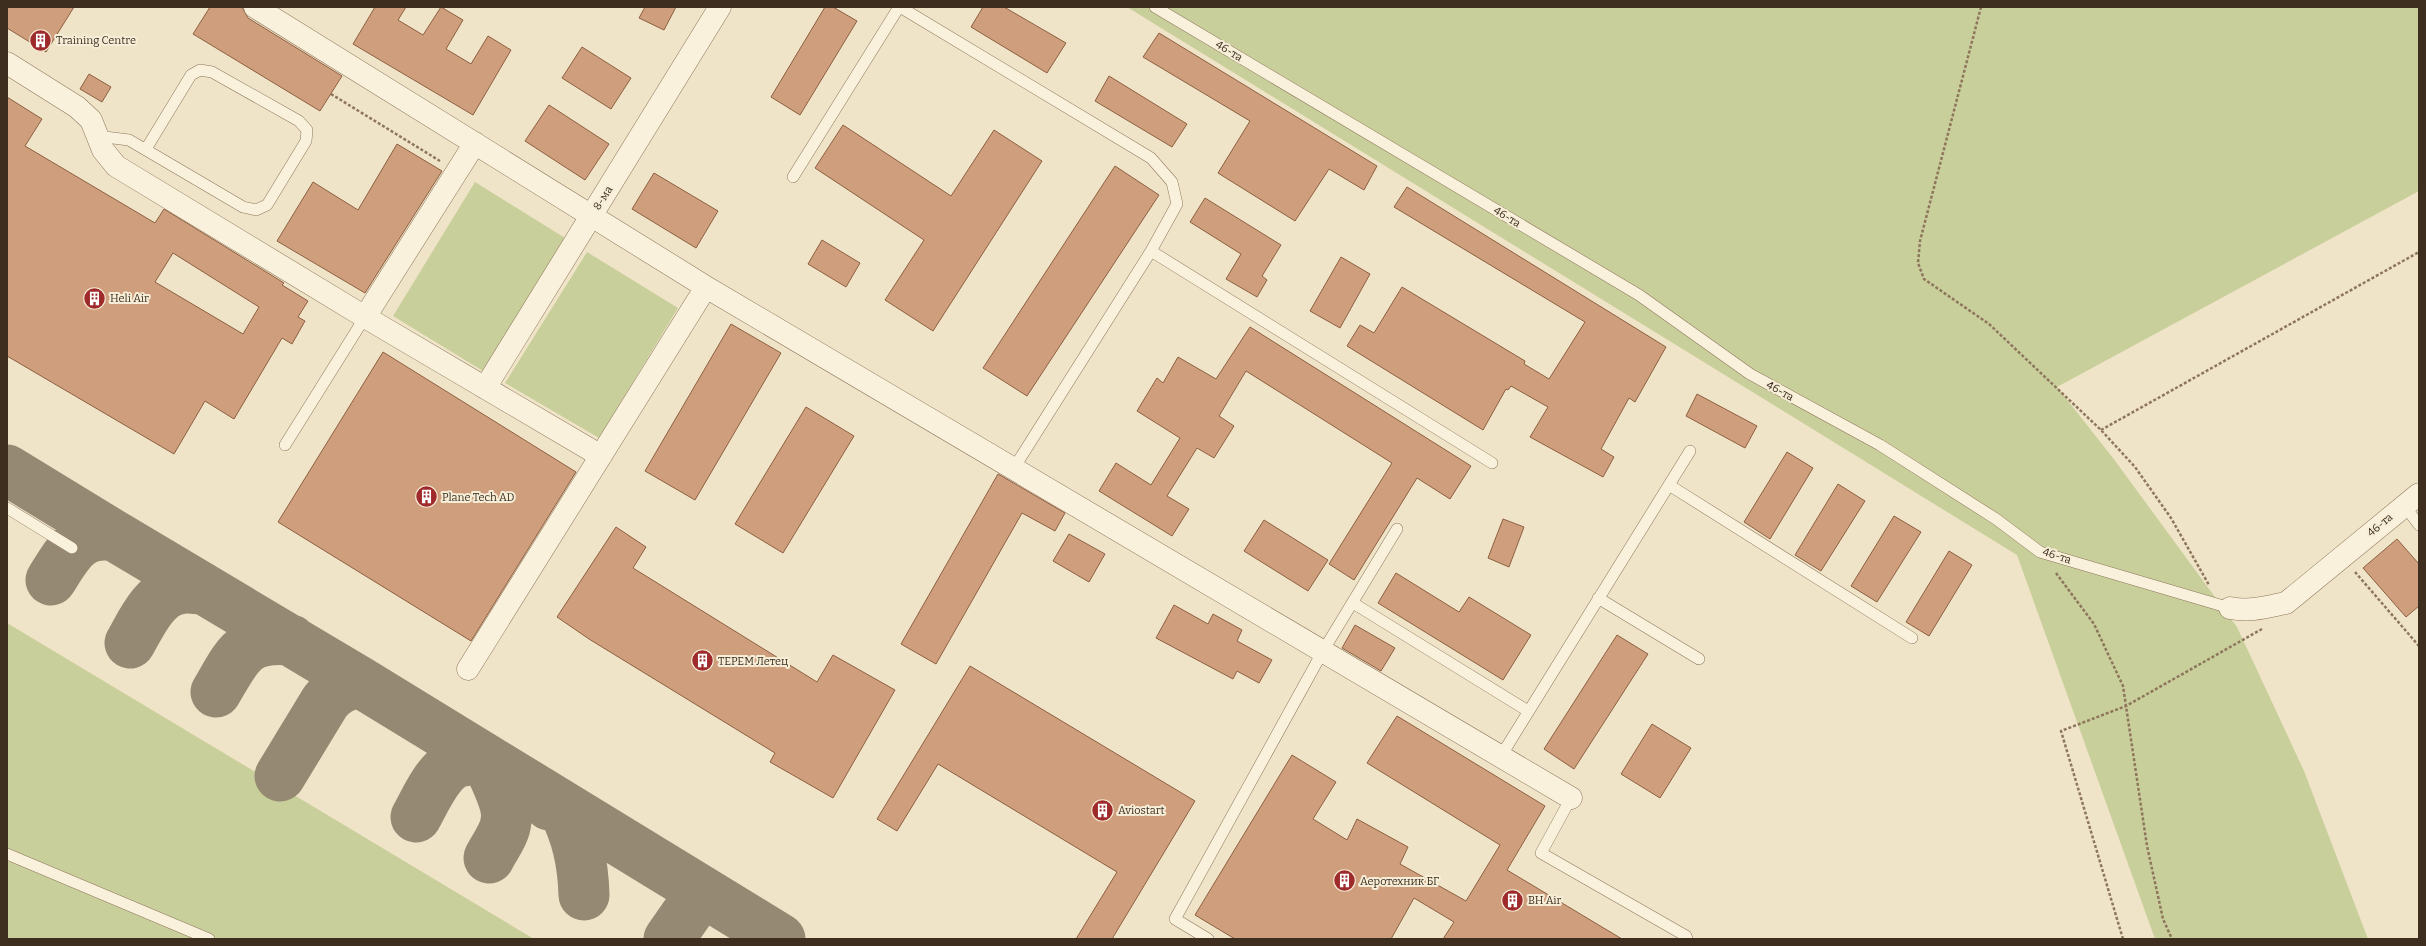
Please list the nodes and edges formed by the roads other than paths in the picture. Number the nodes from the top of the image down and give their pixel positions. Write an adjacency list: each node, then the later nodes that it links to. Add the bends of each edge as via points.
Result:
1 (255, 7): 7 (street)
2 (720, 7): 10 (street, 8-ма)
3 (900, 7): 9 (lane); 11 (lane, via 1152,158 1172,182 1177,204)
4 (1155, 7): 28 (lane, 46-та, via 1639,295 1750,374 1880,445 1996,519 2040,552)
5 (7, 63): 6 (street, via 77,106 91,120)
6 (97, 136): 8 (lane, via 130,140); 13 (street, via 103,150 116,166)
7 (475, 143): 10 (street); 13 (street)
8 (146, 149): 8 (lane, via 243,207 256,210 267,205 306,141 307,130 299,121 212,72 200,70 191,75)
9 (793, 177)
10 (591, 217): 12 (street); 14 (street, 8-ма)
11 (1151, 250): 18 (lane); 19 (lane)
12 (706, 287): 17 (street); 19 (street)
13 (365, 317): 14 (street); 15 (lane)
14 (485, 388): 17 (street)
15 (285, 445)
16 (1690, 452): 20 (lane)
17 (601, 456): 32 (street)
18 (1492, 463)
19 (1014, 468): 30 (street)
20 (1669, 485): 26 (lane); 29 (lane)
21 (2411, 500): 23 (lane); 28 (street, 46-та, via 2286,603 2261,610 2244,611)
22 (7, 508): 25 (lane)
23 (2419, 526)
24 (1397, 529): 27 (lane)
25 (72, 548)
26 (1598, 598): 31 (lane); 33 (lane)
27 (1353, 603): 30 (lane); 33 (lane)
28 (2230, 608)
29 (1912, 638)
30 (1323, 650): 34 (street); 38 (lane, via 1175,919)
31 (1699, 659)
32 (468, 669)
33 (1528, 711): 34 (lane)
34 (1501, 756): 35 (street)
35 (1571, 798): 39 (lane, via 1542,853 1686,936)
36 (7, 854): 37 (lane)
37 (210, 939)
38 (1208, 939)
39 (1686, 939)

